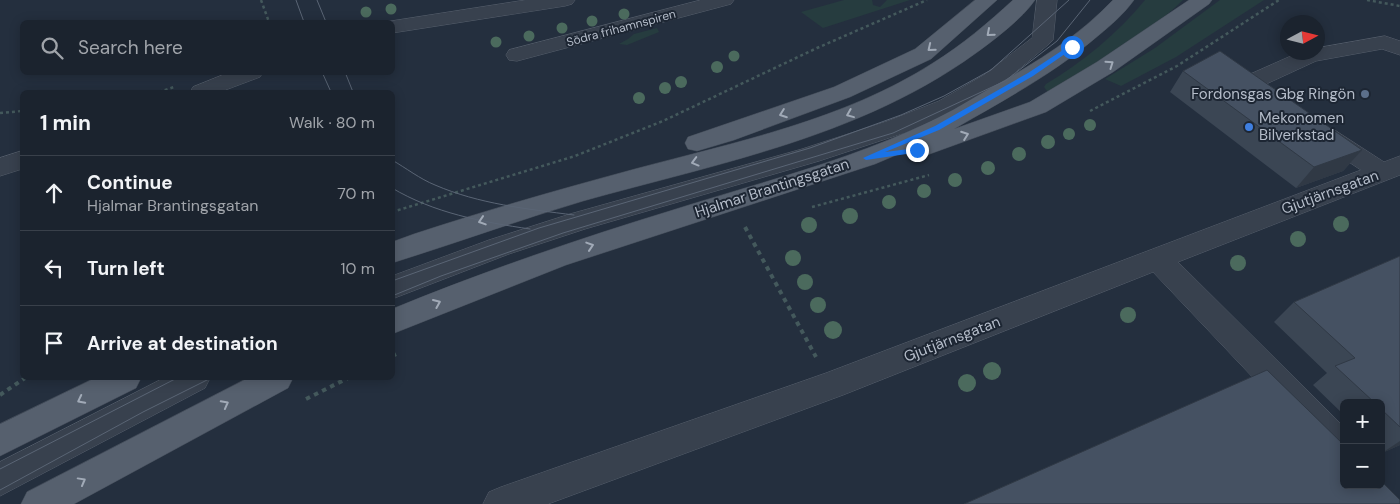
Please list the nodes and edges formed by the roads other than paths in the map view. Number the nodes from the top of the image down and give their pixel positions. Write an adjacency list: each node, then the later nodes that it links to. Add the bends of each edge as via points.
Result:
1 (566, 0): 8 (street)
2 (724, 0): 10 (street, Södra frihamnspiren)
3 (987, 0): 20 (main road, one-way to 20, via 923,54 842,92 726,134 602,170)
4 (1025, 0): 20 (main road, one-way to 20, via 987,36 941,69 871,106 816,128)
5 (1047, 0): 15 (street, via 1042,40 992,80 938,110)
6 (1124, 0): 16 (main road, Hjalmar Brantingsgatan, via 1072,47 1030,75 937,128)
7 (1202, 0): 16 (main road, one-way to 7, via 917,150 1038,107 1105,67)
8 (395, 26)
9 (1400, 49): 13 (street, via 1385,42 1310,56 1248,84)
10 (517, 55)
11 (244, 75): 12 (street)
12 (206, 90)
13 (1287, 110)
14 (1311, 126): 19 (street)
15 (810, 155): 16 (street); 23 (street, via 579,221)
16 (866, 158): 24 (main road, Hjalmar Brantingsgatan, one-way to 16, via 556,258)
17 (20, 161): 18 (street)
18 (0, 167)
19 (1391, 169): 22 (street, Gjutjärnsgatan)
20 (528, 207): 21 (main road, one-way to 21)
21 (395, 252)
22 (1158, 260): 29 (street); 32 (street, Gjutjärnsgatan, via 832,385)
23 (395, 287)
24 (395, 321)
25 (121, 380): 28 (main road, one-way to 28)
26 (190, 380): 30 (street)
27 (273, 380): 31 (main road, one-way to 27)
28 (0, 441)
29 (1340, 446)
30 (0, 480)
31 (39, 504)
32 (501, 504)

